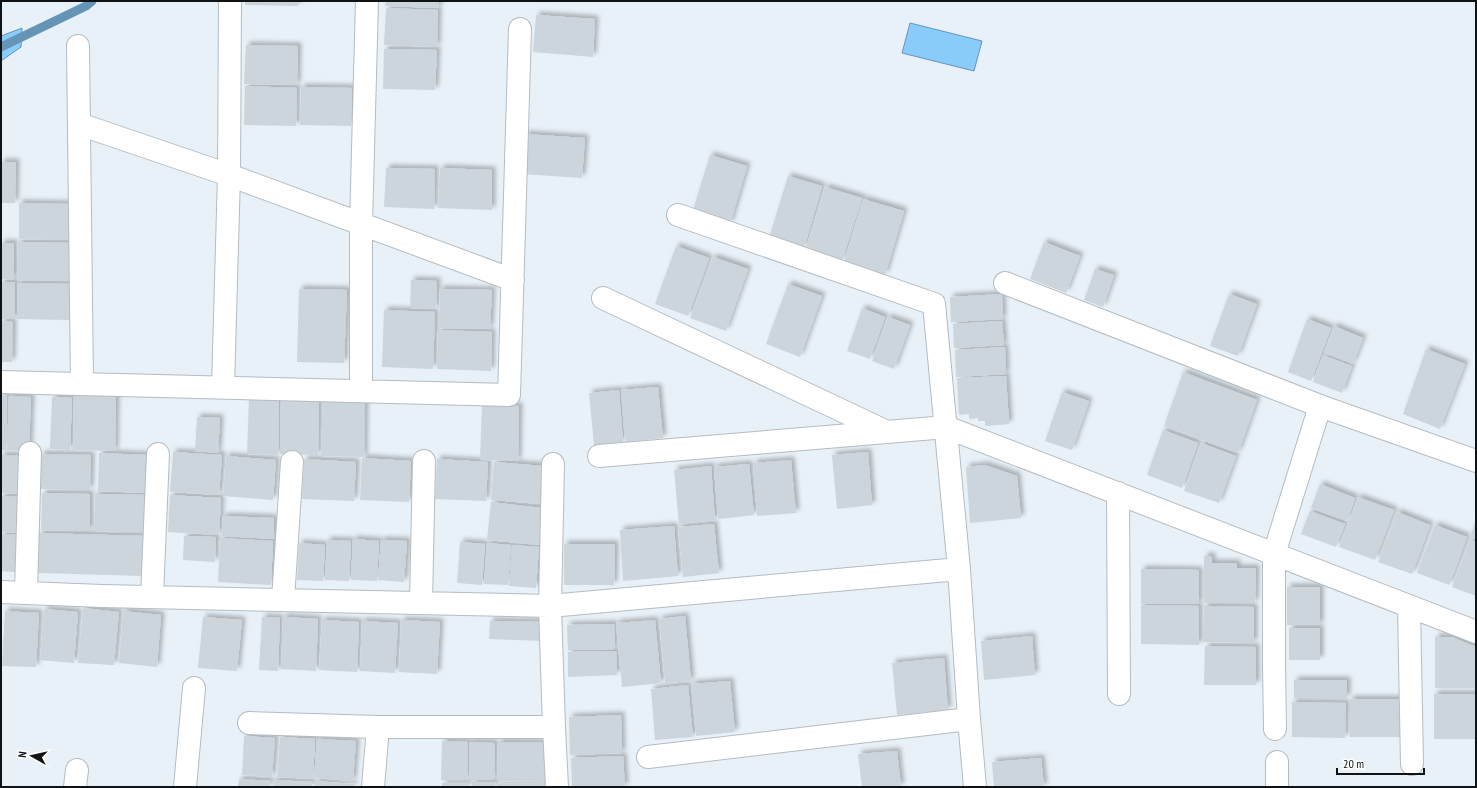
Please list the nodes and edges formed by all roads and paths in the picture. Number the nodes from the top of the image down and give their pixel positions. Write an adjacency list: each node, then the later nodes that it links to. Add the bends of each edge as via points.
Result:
1 (230, 1): 6 (street)
2 (367, 1): 8 (street)
3 (520, 29): 9 (street)
4 (78, 46): 5 (street)
5 (79, 124): 6 (street); 13 (street)
6 (229, 175): 8 (street); 14 (street)
7 (678, 216): 17 (street, via 934,304)
8 (361, 224): 9 (street); 15 (street)
9 (512, 280): 15 (street, via 509,395)
10 (1004, 283): 16 (street)
11 (603, 298): 18 (street)
12 (1, 382): 13 (street)
13 (82, 384): 14 (street)
14 (223, 387): 15 (street)
15 (361, 391)
16 (1320, 406): 23 (street); 27 (street)
17 (946, 427): 18 (street); 26 (street); 28 (street)
18 (886, 432): 21 (street)
19 (30, 454): 30 (street)
20 (158, 454): 31 (street)
21 (599, 456)
22 (424, 461): 33 (street)
23 (1476, 461)
24 (292, 462): 32 (street)
25 (553, 464): 34 (street)
26 (1118, 493): 27 (street); 38 (street)
27 (1274, 554): 35 (street); 43 (street)
28 (960, 569): 34 (street); 39 (street)
29 (1, 592): 30 (street)
30 (26, 592): 31 (street)
31 (152, 597): 32 (street)
32 (283, 600): 33 (street)
33 (421, 603): 34 (street)
34 (550, 606): 42 (street)
35 (1409, 606): 36 (street); 46 (street)
36 (1476, 632)
37 (194, 688): 47 (street)
38 (1119, 694)
39 (969, 719): 44 (street); 50 (street)
40 (249, 724): 41 (street)
41 (378, 727): 42 (street); 48 (street)
42 (554, 727): 49 (street)
43 (1275, 729)
44 (648, 757)
45 (1277, 762): 51 (street)
46 (1412, 764)
47 (185, 787)
48 (373, 787)
49 (557, 787)
50 (975, 787)
51 (1277, 787)

